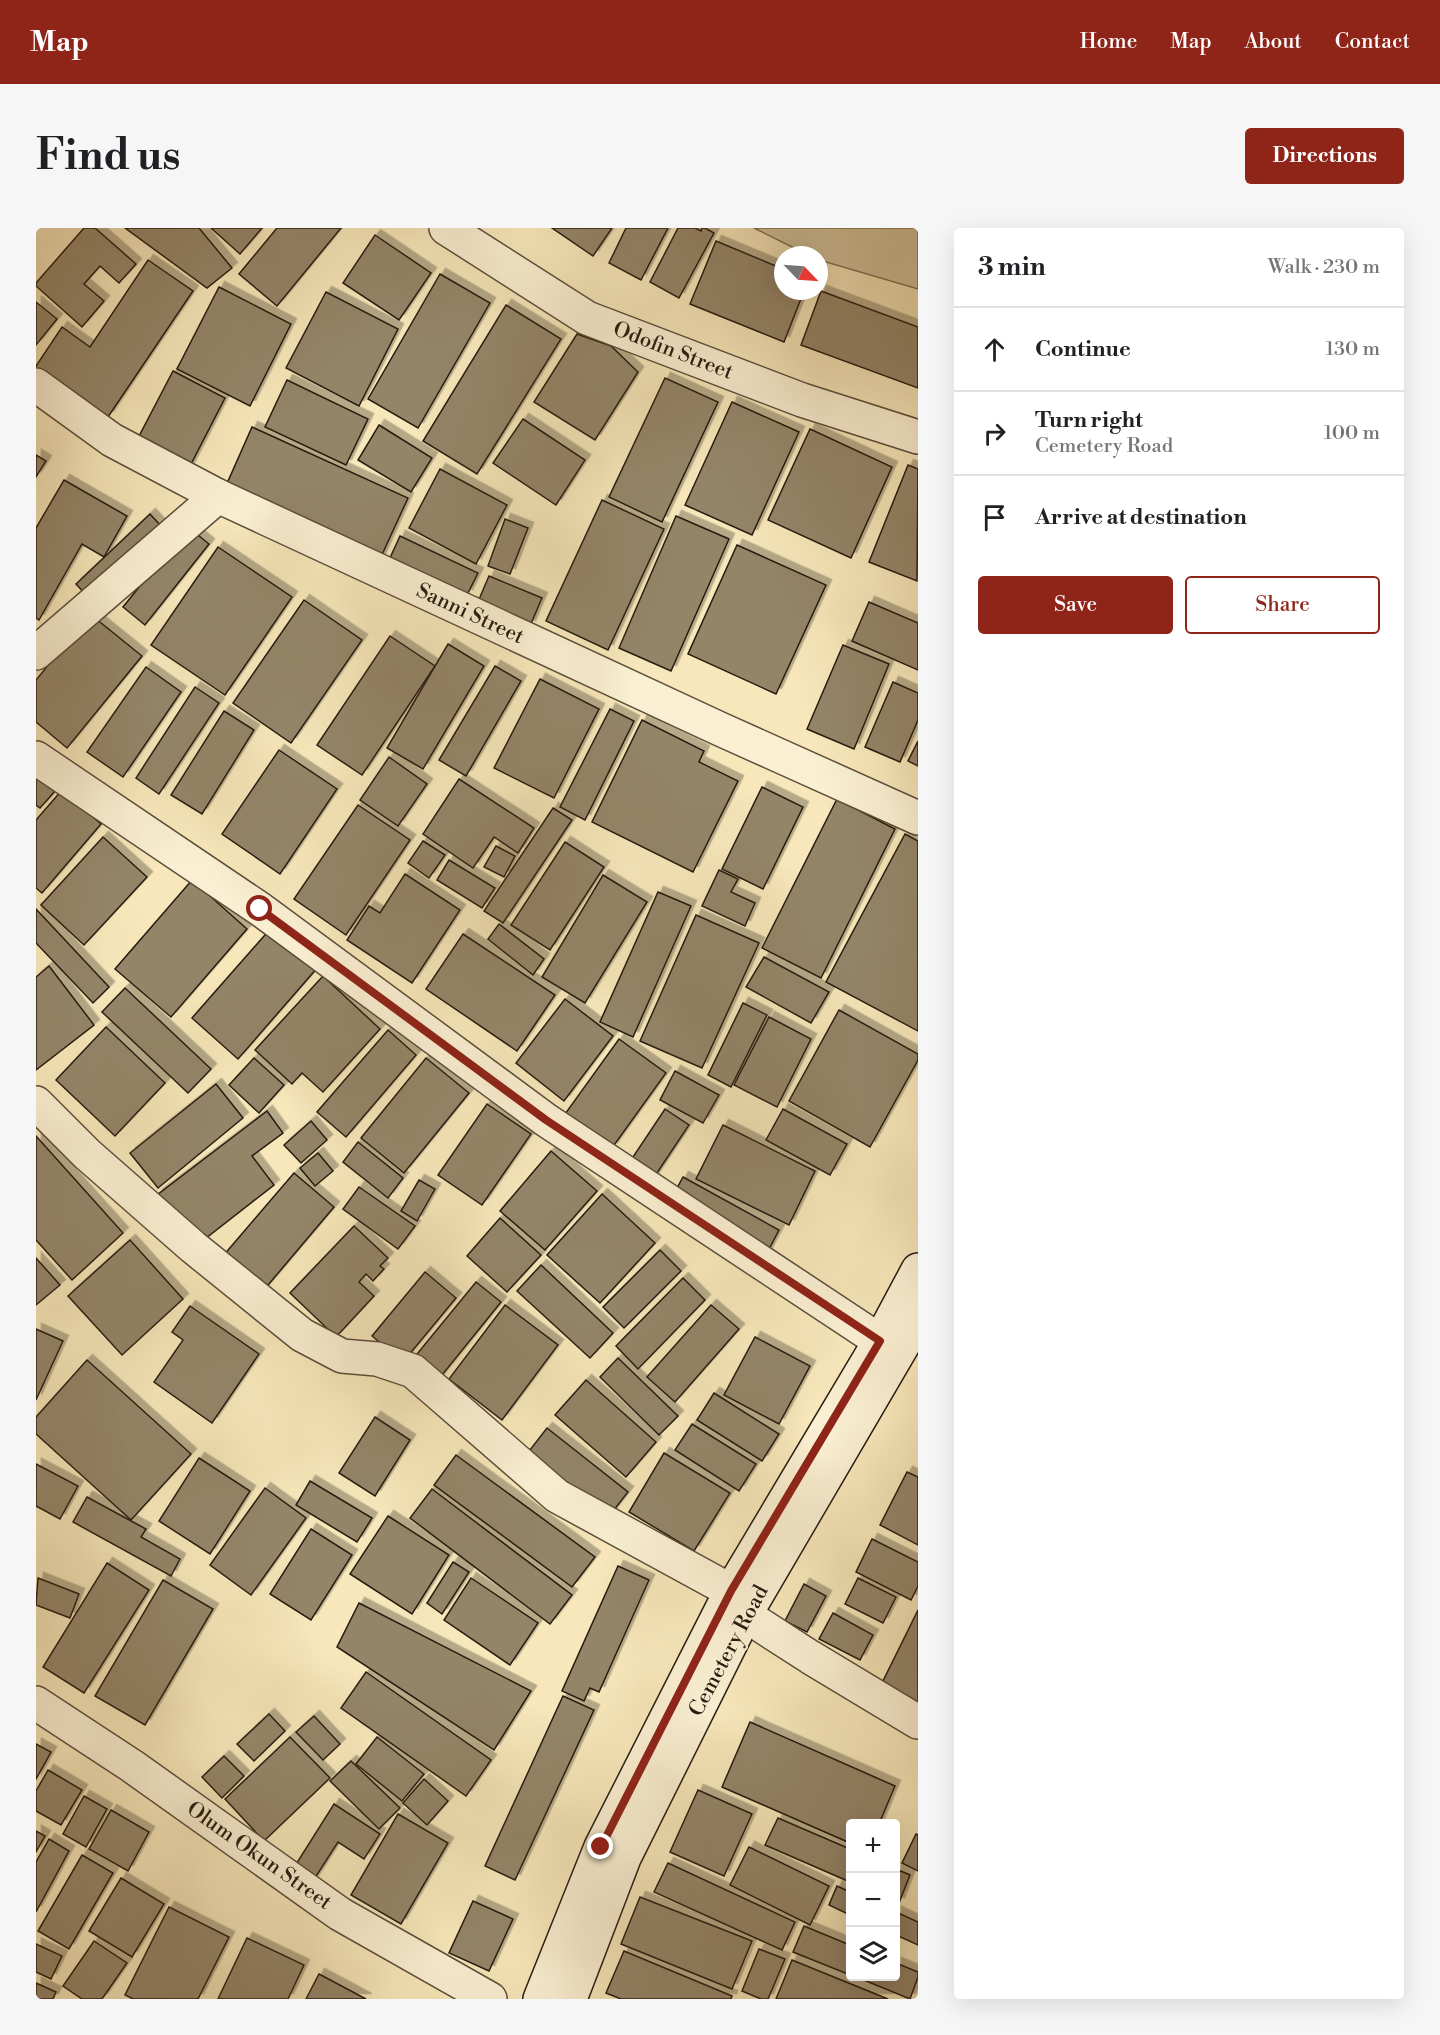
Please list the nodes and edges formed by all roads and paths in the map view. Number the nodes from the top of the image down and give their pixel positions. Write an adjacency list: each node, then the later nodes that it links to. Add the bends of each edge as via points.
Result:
1 (446, 228): 3 (street, Odofin Street, via 587,318 802,400)
2 (36, 385): 4 (street, Sanni Street, via 112,440)
3 (918, 437)
4 (218, 496): 5 (street); 7 (street, Sanni Street)
5 (36, 654)
6 (36, 758): 11 (street, via 260,909 546,1120)
7 (918, 818)
8 (36, 1103): 12 (street, via 87,1154 193,1247 302,1335 342,1356 377,1359 413,1371 557,1496)
9 (918, 1270): 11 (street, Cemetery Road)
10 (918, 1319): 12 (street, Cemetery Road)
11 (880, 1341): 12 (street, Cemetery Road)
12 (738, 1603): 14 (street, via 810,1657); 16 (street, Cemetery Road, via 601,1847); 17 (street, Cemetery Road, via 624,1858)
13 (36, 1703): 15 (street, Olum Okun Street, via 340,1914)
14 (918, 1722)
15 (490, 1999)
16 (540, 1999)
17 (570, 1999)

